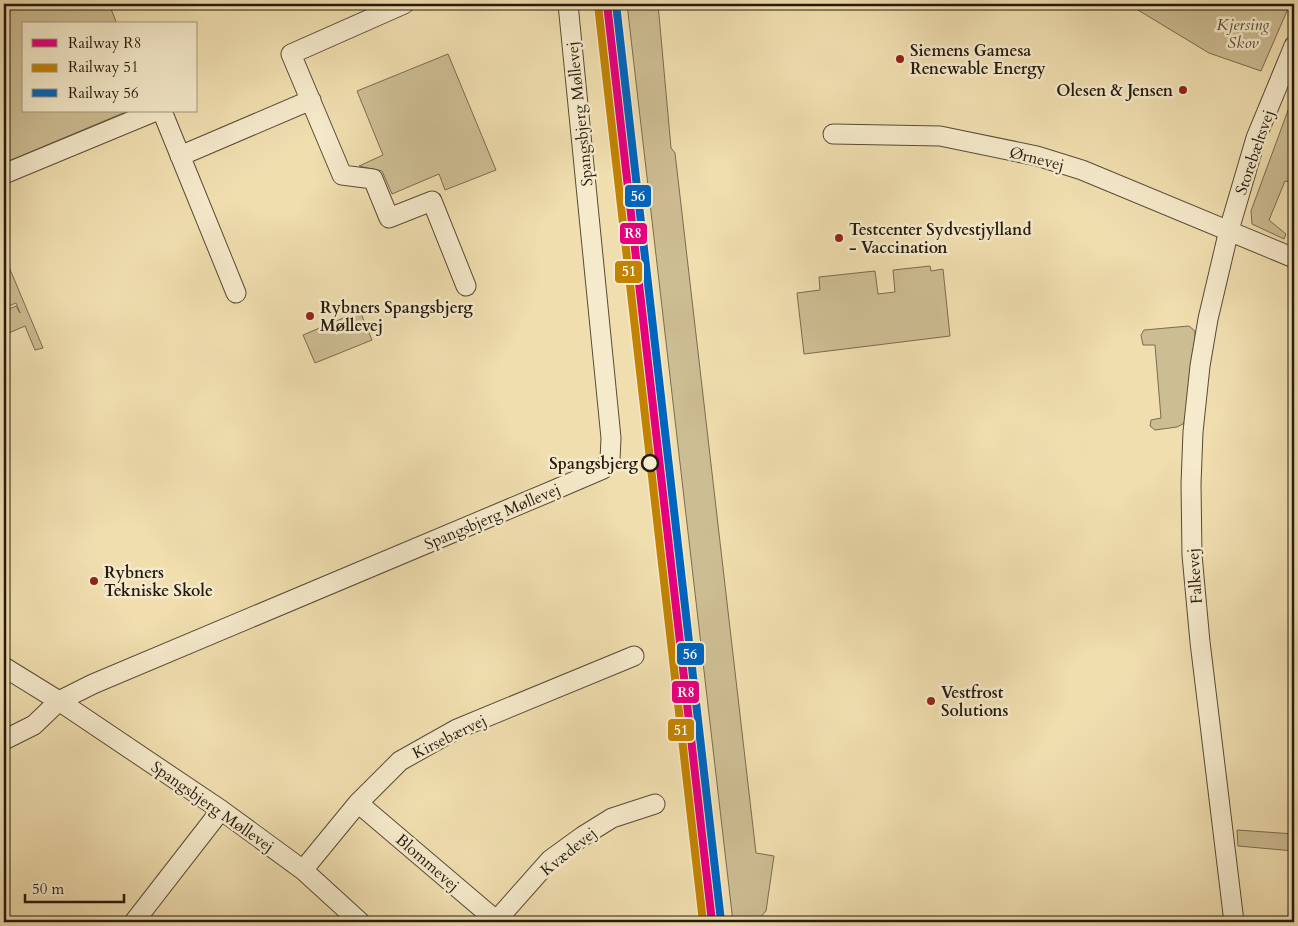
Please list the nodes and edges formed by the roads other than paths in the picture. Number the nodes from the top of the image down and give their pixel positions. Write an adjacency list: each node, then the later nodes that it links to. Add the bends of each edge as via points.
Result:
1 (404, 4): 4 (street, via 291,54)
2 (568, 4): 16 (street, Spangsbjerg Møllevej, via 610,429 610,460 602,469)
3 (1294, 46): 10 (street, Storebæltsvej, via 1256,138)
4 (311, 100): 8 (street); 12 (street, via 342,175 373,180 389,218 432,201)
5 (154, 112): 9 (street)
6 (162, 112): 8 (street)
7 (833, 134): 10 (street, Ørnevej, via 940,136 1038,156 1082,170)
8 (180, 156): 13 (street)
9 (4, 174)
10 (1229, 230): 11 (street, Ørnevej); 25 (street, Falkevej, via 1201,357 1191,484 1192,554 1200,642)
11 (1294, 258)
12 (466, 286)
13 (236, 293)
14 (634, 656): 18 (street, Kirsebærvej, via 457,729 400,761)
15 (4, 666): 16 (street, Spangsbjerg Møllevej)
16 (59, 701): 17 (street, via 34,725); 20 (street, Spangsbjerg Møllevej)
17 (4, 740)
18 (358, 803): 21 (street, Kirsebærvej); 22 (street, Blommevej)
19 (655, 804): 22 (street, Kvædevej, via 612,818 550,860)
20 (221, 810): 21 (street, Spangsbjerg Møllevej); 23 (street)
21 (303, 870): 24 (street, Spangsbjerg Møllevej)
22 (497, 921)
23 (134, 922)
24 (360, 922)
25 (1234, 922)

